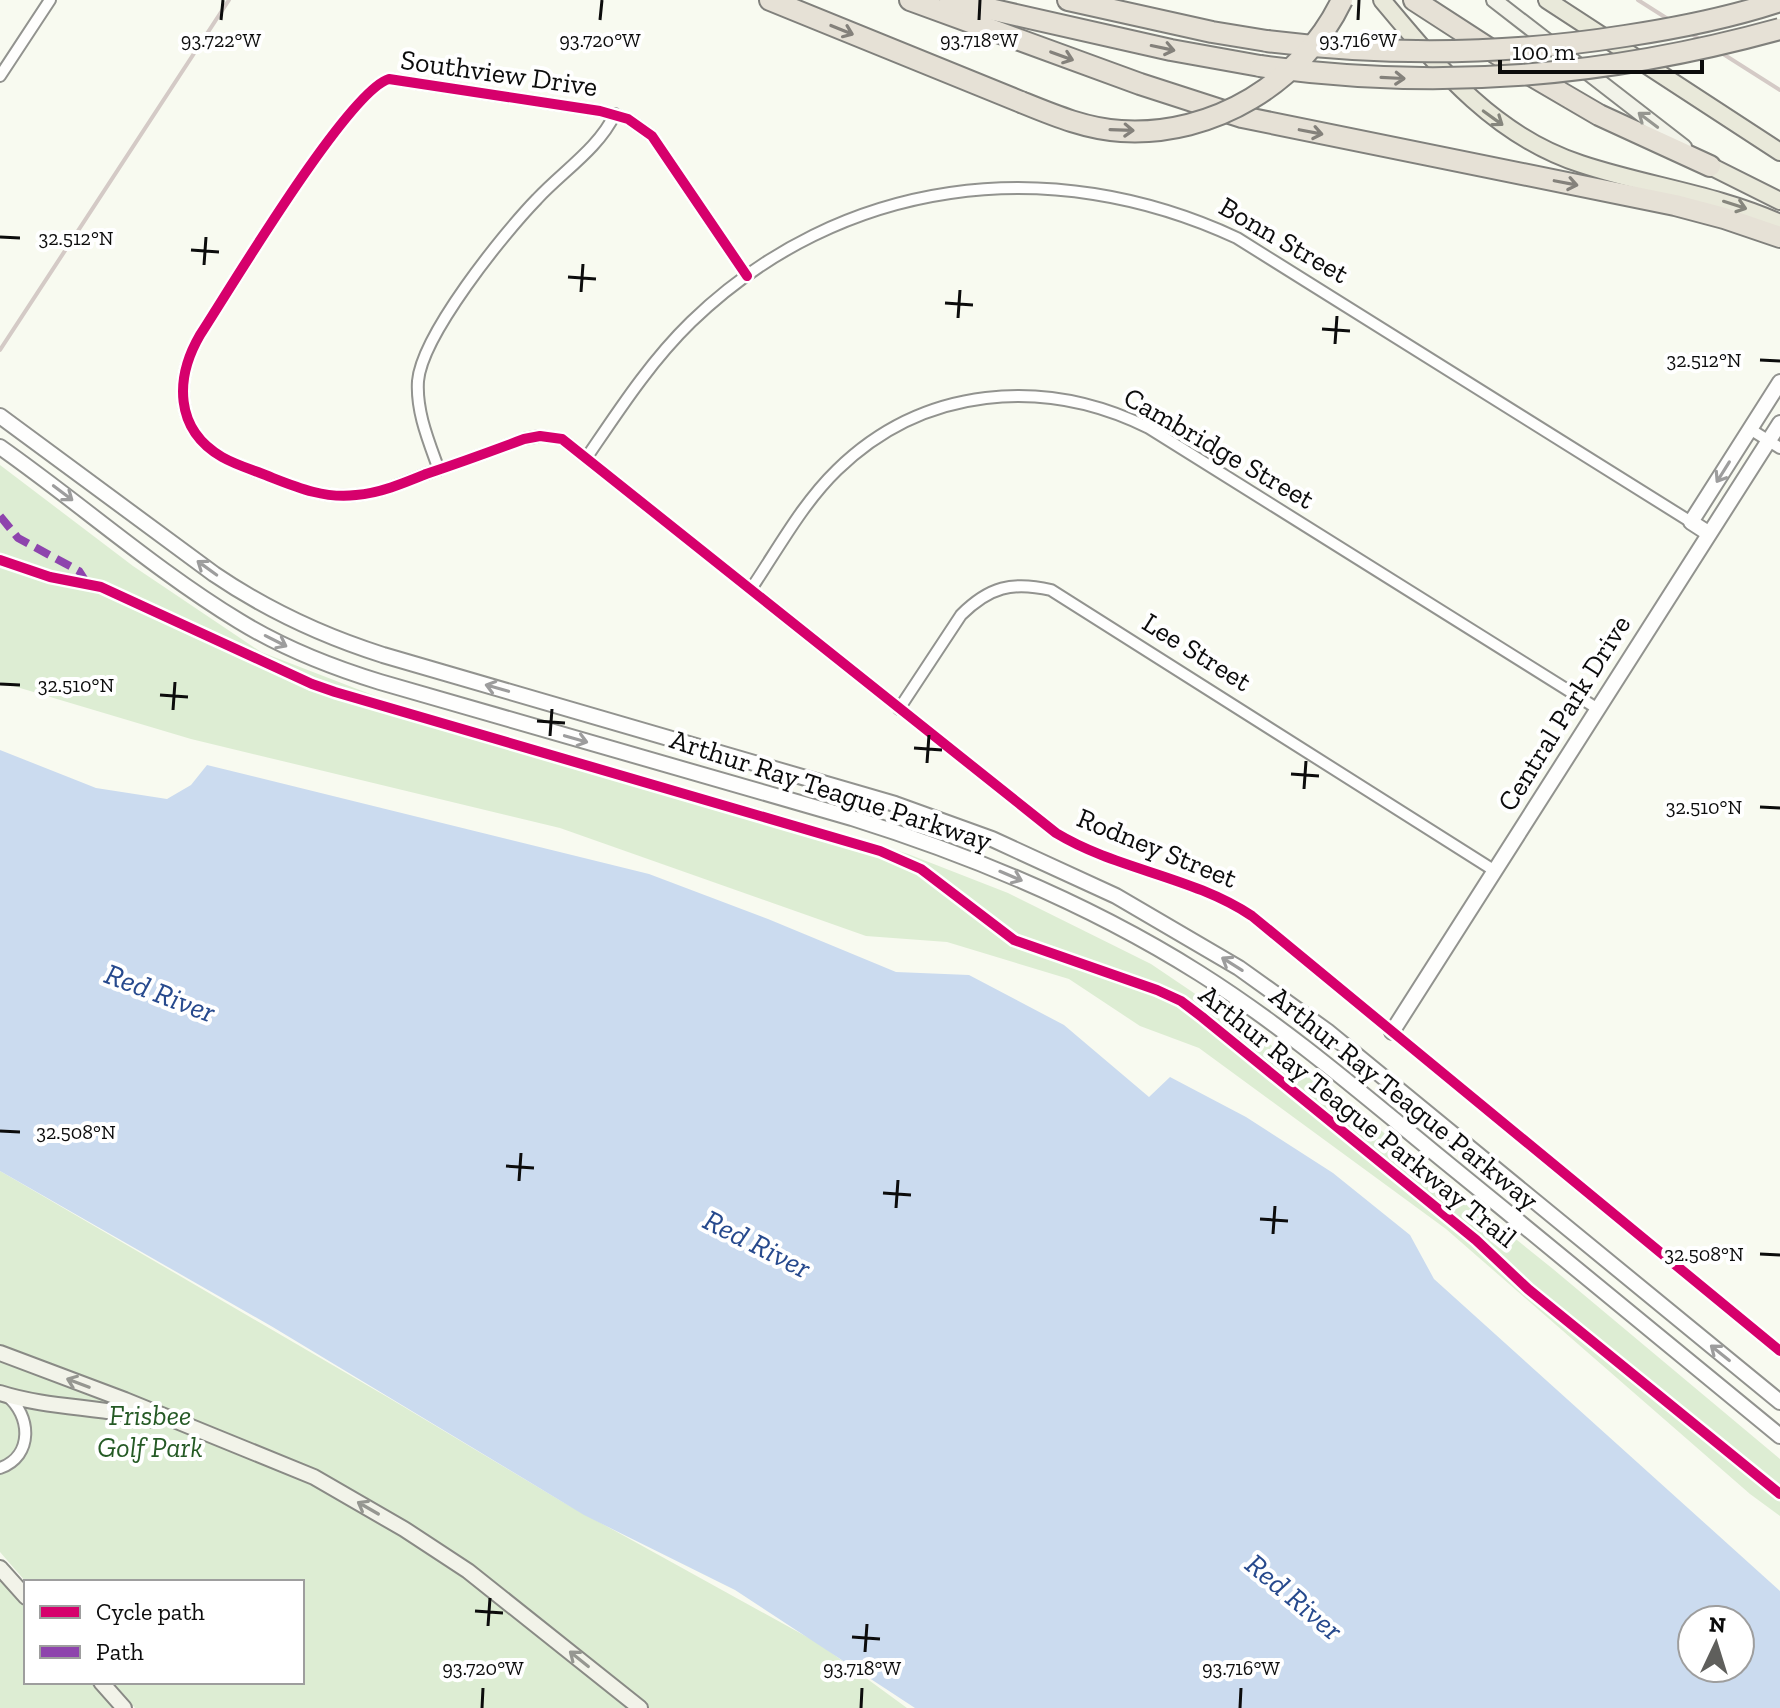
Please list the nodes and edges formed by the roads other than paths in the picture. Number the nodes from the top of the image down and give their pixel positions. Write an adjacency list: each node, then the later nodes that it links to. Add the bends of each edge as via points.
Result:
1 (50, 0): 13 (street)
2 (770, 0): 6 (highway, one-way to 6, bridge, via 1021,102 1080,124 1123,132 1184,125 1254,98 1286,75 1332,21)
3 (910, 0): 19 (highway, one-way to 19, via 1227,113 1675,205)
4 (950, 0): 12 (highway, one-way to 12, bridge, via 1260,66 1405,79 1519,76 1664,58)
5 (1068, 0): 11 (highway, bridge, via 1267,41 1453,53 1591,41 1693,25)
6 (1342, 0)
7 (1382, 0): 18 (main road, one-way to 18, via 1460,90 1521,137 1580,164 1734,204)
8 (1414, 0): 16 (highway, via 1599,115)
9 (1494, 0): 16 (main road, one-way to 9)
10 (1547, 0): 15 (main road)
11 (1780, 1)
12 (1780, 29)
13 (0, 76)
14 (615, 114): 20 (street, Southview Drive, via 652,136); 28 (street, via 598,141 503,238 428,347 418,394); 28 (street, Southview Drive, via 409,80 379,82 321,151 191,351 183,376 185,410 195,432 223,457 329,495 370,493)
15 (1780, 152)
16 (1710, 166): 17 (main road)
17 (1780, 201)
18 (1780, 223)
19 (1780, 237)
20 (747, 276): 27 (street, Bonn Street, via 657,358); 29 (street, Bonn Street, via 852,219 961,191 1059,188 1159,207 1271,257)
21 (1780, 382): 24 (street)
22 (0, 416): 39 (street, Arthur Ray Teague Parkway, one-way to 22, via 1327,1031 1176,929 1048,863 927,815 383,655 303,625 229,584)
23 (1780, 423): 25 (street, Central Park Drive)
24 (1750, 429): 25 (street); 29 (street, one-way to 29)
25 (1774, 444): 30 (street, Central Park Drive)
26 (0, 447): 40 (street, Arthur Ray Teague Parkway, one-way to 40, via 204,599 320,661 923,841 1043,890 1151,945 1292,1038)
27 (587, 457): 28 (street, Southview Drive, via 562,439 540,436); 31 (street, Rodney Street)
28 (439, 470)
29 (1691, 522): 30 (street, Bonn Street)
30 (1708, 533): 33 (street, Central Park Drive, via 1643,646)
31 (751, 589): 32 (street, Rodney Street); 33 (street, Cambridge Street, via 817,492 888,431 969,400 1049,396 1097,406 1149,428)
32 (899, 709): 34 (street, Lee Street, via 973,602 1018,585 1051,590); 35 (street, Rodney Street, via 1070,841 1206,890 1241,909)
33 (1598, 709): 34 (street, Central Park Drive)
34 (1495, 871): 35 (street, Central Park Drive)
35 (1392, 1032): 36 (street, Rodney Street)
36 (1780, 1351)
37 (0, 1353): 41 (main road, one-way to 37)
38 (3, 1394): 41 (main road, via 29,1402 115,1411); 42 (street, via 21,1411 26,1432 17,1456)
39 (1780, 1402)
40 (1780, 1436)
41 (227, 1441): 47 (main road, one-way to 41, via 492,1589 404,1529 303,1472)
42 (0, 1468)
43 (0, 1568): 44 (main road)
44 (24, 1595)
45 (103, 1684): 46 (main road)
46 (124, 1708)
47 (640, 1708)

